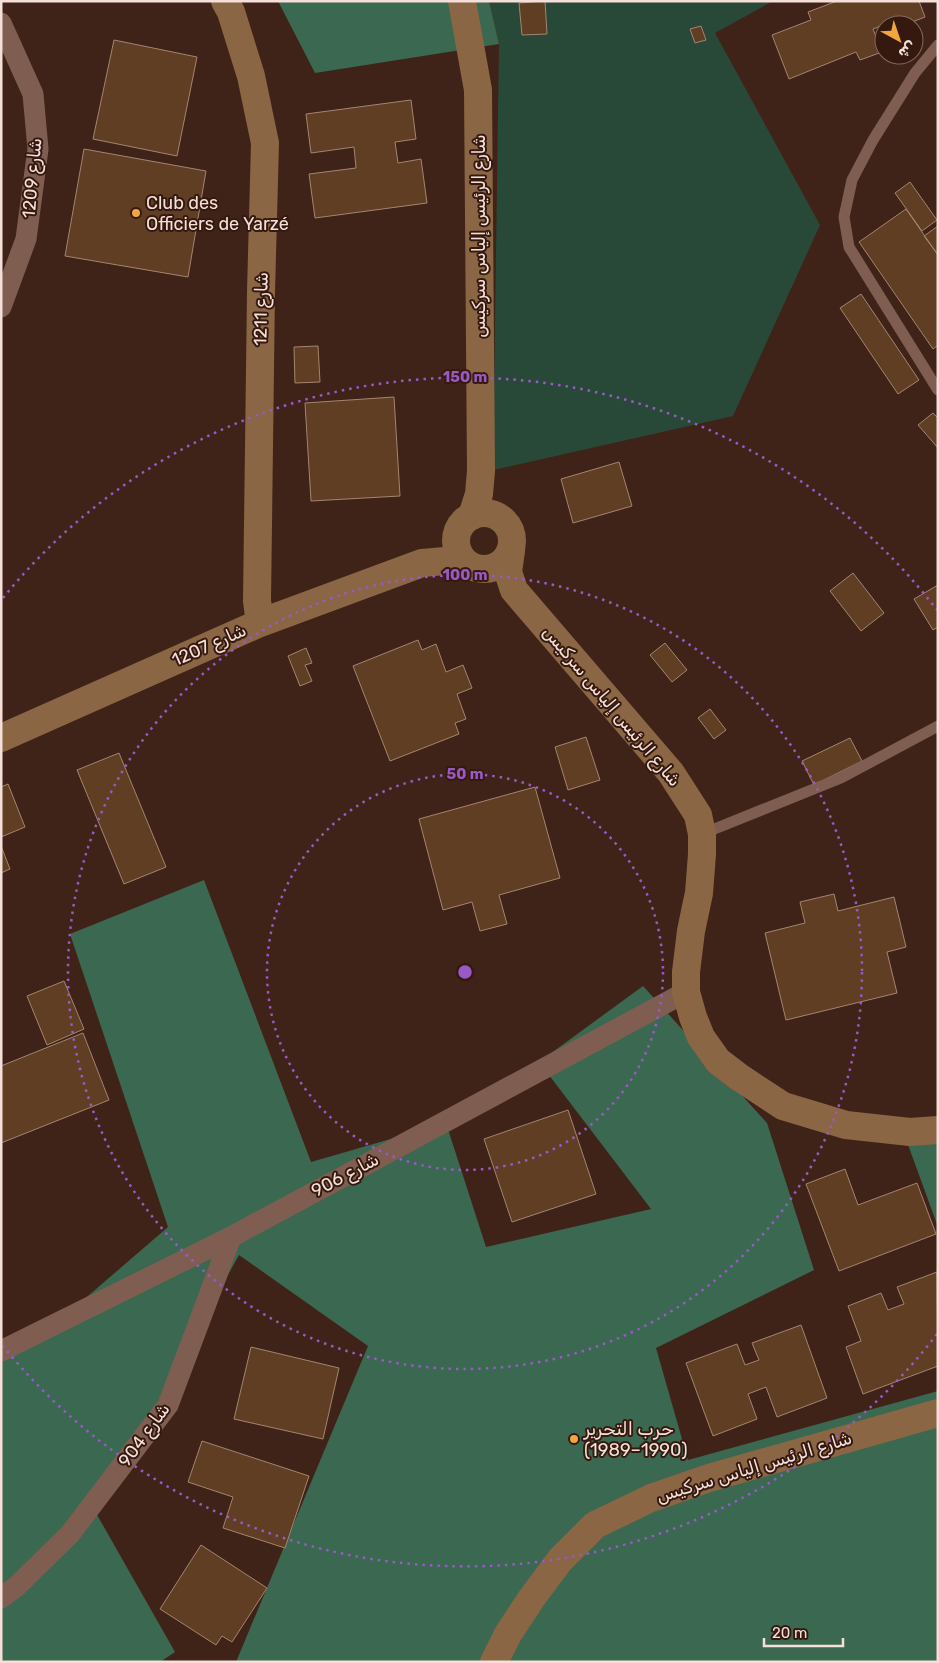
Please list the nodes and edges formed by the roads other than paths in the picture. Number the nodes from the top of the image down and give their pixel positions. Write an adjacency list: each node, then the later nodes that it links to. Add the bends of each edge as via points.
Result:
1 (225, 1): 12 (main road, شارع 1211, via 251,76 265,143 257,601)
2 (462, 1): 7 (main road, شارع الرئيس إلياس سركيس, via 478,90 481,471 487,494)
3 (1, 23): 5 (street, شارع 1209, via 34,94 38,149 26,239)
4 (938, 45): 6 (lane, via 873,140 852,180 844,217 849,247)
5 (1, 306)
6 (938, 390)
7 (476, 520): 8 (main road, شارع الرئيس إلياس سركيس, via 504,521 510,530); 9 (main road, شارع 1207); 10 (main road, شارع الرئيس إلياس سركيس, via 457,537 461,557)
8 (510, 551): 10 (main road, via 499,565 490,568); 11 (main road, شارع الرئيس إلياس سركيس, via 508,572)
9 (422, 563): 10 (main road, شارع 1207, via 445,561); 12 (main road, شارع 1207)
10 (474, 566): 11 (main road, شارع الرئيس إلياس سركيس)
11 (514, 590): 15 (main road, شارع الرئيس إلياس سركيس, via 671,772 698,815)
12 (260, 623): 14 (main road, شارع 1207)
13 (938, 726): 15 (lane, via 841,778)
14 (1, 738)
15 (702, 834): 16 (main road, شارع الرئيس إلياس سركيس, via 699,893 691,931)
16 (686, 992): 17 (main road, شارع الرئيس إلياس سركيس, via 701,1037 718,1060 783,1106 846,1125 910,1132); 18 (street, شارع 906)
17 (938, 1130)
18 (231, 1237): 19 (street, شارع 906); 21 (street, شارع 904, via 168,1404 70,1534)
19 (1, 1351)
20 (938, 1413): 22 (main road, شارع الرئيس إلياس سركيس, via 709,1478 651,1498 595,1525 560,1560 531,1599)
21 (1, 1598)
22 (494, 1662)

